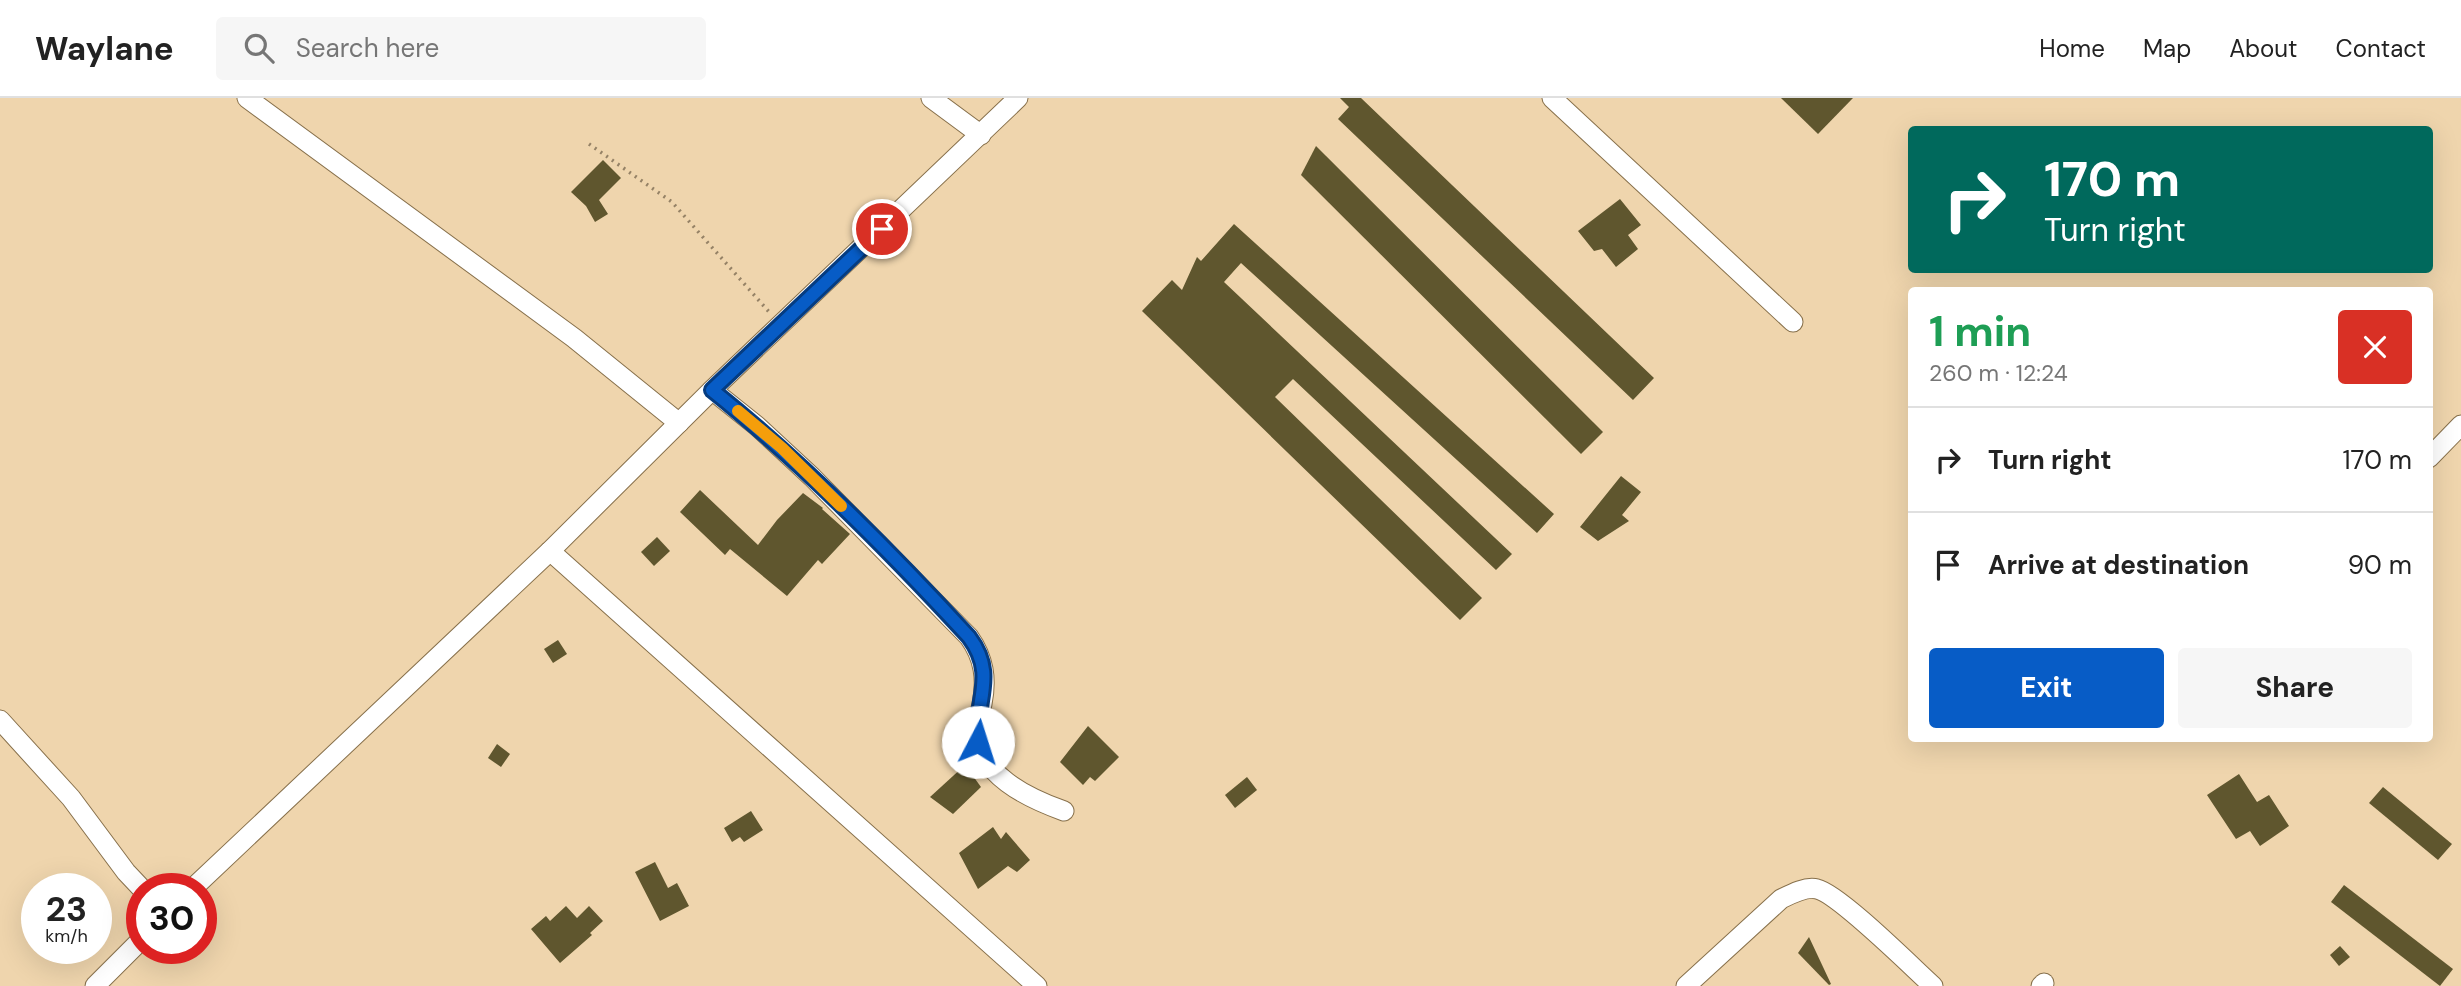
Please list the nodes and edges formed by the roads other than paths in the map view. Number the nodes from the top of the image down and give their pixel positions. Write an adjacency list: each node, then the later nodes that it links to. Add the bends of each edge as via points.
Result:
1 (247, 98): 8 (street, via 574,338)
2 (931, 98): 5 (street)
3 (1018, 98): 5 (street)
4 (1552, 98): 6 (street)
5 (981, 135): 7 (street)
6 (1793, 322)
7 (712, 390): 8 (street); 13 (street, via 805,470 969,637 979,650 985,674 977,729 984,756 1003,779)
8 (679, 423): 11 (street)
9 (2461, 425): 10 (street)
10 (2433, 454)
11 (551, 551): 15 (street); 18 (street)
12 (0, 720): 14 (street, via 71,798)
13 (1064, 811)
14 (127, 873)
15 (209, 873)
16 (126, 955): 17 (street)
17 (94, 986)
18 (1037, 986)
19 (1686, 986): 20 (street, via 1781,899 1816,888 1838,900)
20 (1933, 986)

